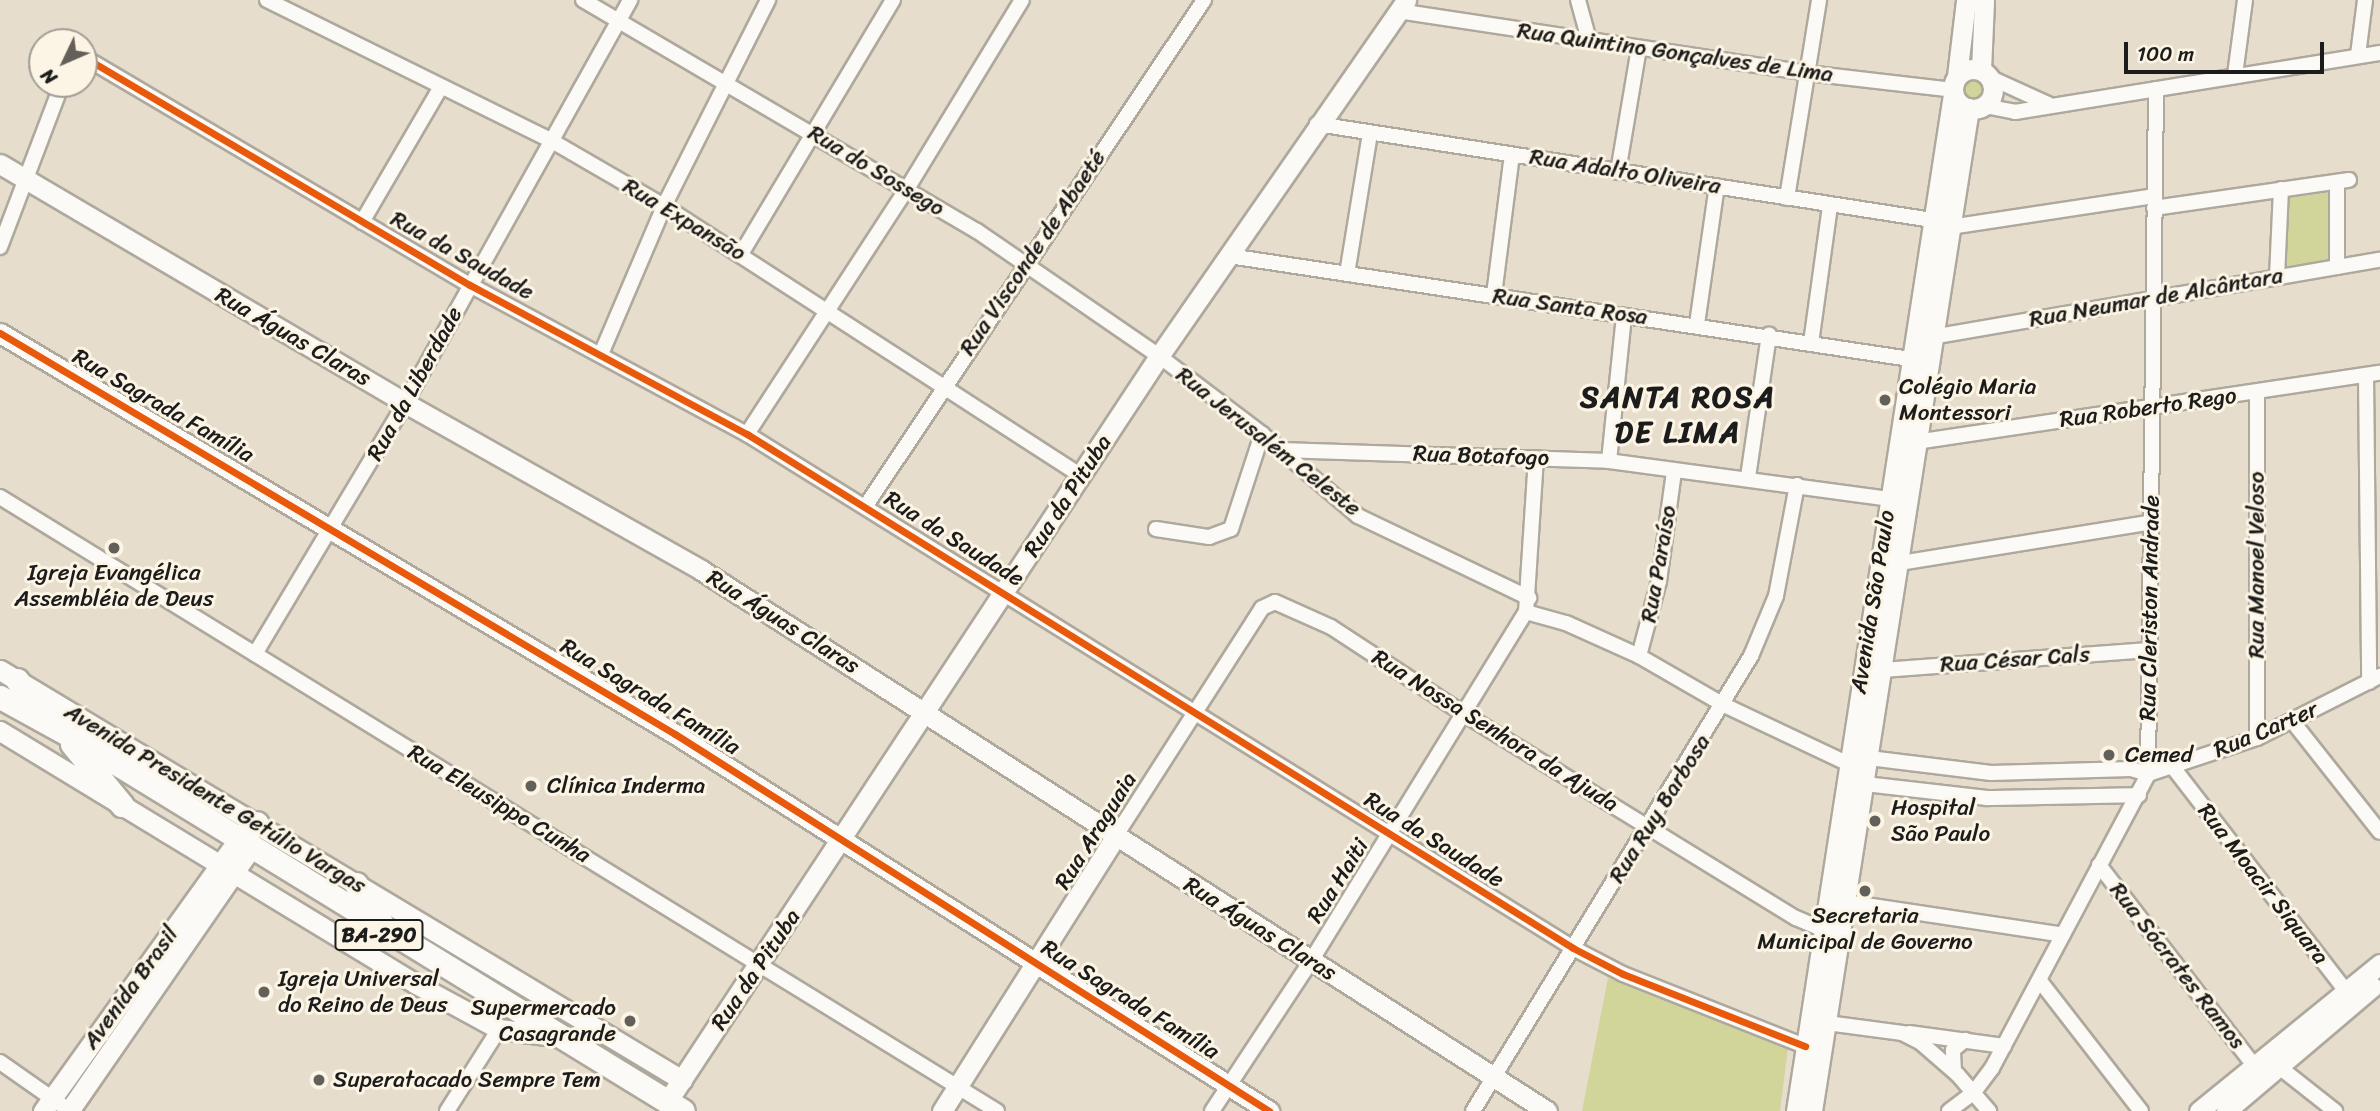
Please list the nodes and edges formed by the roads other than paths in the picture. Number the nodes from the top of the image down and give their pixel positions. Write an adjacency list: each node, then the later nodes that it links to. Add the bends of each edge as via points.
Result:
1 (267, 0): 25 (street, Rua Expansão)
2 (583, 0): 15 (street, Rua do Sossego)
3 (629, 0): 15 (street, Rua da Liberdade)
4 (768, 0): 24 (street)
5 (893, 0): 32 (street)
6 (1022, 0): 40 (street)
7 (1204, 0): 52 (street, Rua Visconde de Abaeté)
8 (1578, 0): 16 (street)
9 (1819, 0): 21 (street)
10 (1966, 0): 26 (street, Avenida São Paulo)
11 (1984, 0): 22 (street, Avenida São Paulo)
12 (2245, 0): 23 (street)
13 (2365, 0): 19 (street)
14 (1402, 5): 16 (street, Rua Quintino Gonçalves de Lima); 31 (street, Rua da Pituba)
15 (618, 20): 24 (street, Rua do Sossego); 34 (street, Rua da Liberdade)
16 (1589, 40): 17 (street, Rua Quintino Gonçalves de Lima)
17 (1639, 48): 21 (street, Rua Quintino Gonçalves de Lima); 37 (street)
18 (2380, 53): 19 (street)
19 (2358, 55): 23 (street)
20 (98, 65): 46 (street, Rua da Saudade)
21 (1807, 73): 26 (street, Rua Quintino Gonçalves de Lima); 42 (street)
22 (1986, 74): 26 (street, via 1972,68); 29 (street); 30 (street, Avenida São Paulo, via 1994,94)
23 (2235, 75): 27 (street)
24 (724, 83): 32 (street, Rua do Sossego); 44 (street)
25 (441, 87): 34 (street, Rua Expansão); 46 (street)
26 (1954, 87): 30 (street); 47 (street, Avenida São Paulo)
27 (2156, 89): 29 (street); 43 (street, Rua Cleriston Andrade)
28 (57, 98): 38 (street)
29 (2048, 104): 30 (street, via 2015,112)
30 (1977, 107): 47 (street, Avenida São Paulo)
31 (1317, 124): 33 (street, Rua Adalto Oliveira); 50 (street, Rua da Pituba)
32 (812, 133): 40 (street, Rua do Sossego); 49 (street)
33 (1370, 134): 35 (street, Rua Adalto Oliveira); 54 (street)
34 (552, 141): 44 (street, Rua Expansão); 56 (street, Rua da Liberdade)
35 (1511, 155): 37 (street, Rua Adalto Oliveira); 57 (street)
36 (0, 164): 38 (street, Rua Águas Claras)
37 (1618, 172): 39 (street, Rua Adalto Oliveira)
38 (26, 180): 48 (street); 72 (street, Rua Águas Claras)
39 (1717, 186): 42 (street, Rua Adalto Oliveira); 61 (street)
40 (907, 189): 52 (street, Rua do Sossego); 59 (street)
41 (2281, 189): 43 (street, Rua Adalto Oliveira); 53 (street, Rua Adalto Oliveira, via 2343,181); 55 (street)
42 (1787, 198): 45 (street, Rua Adalto Oliveira)
43 (2154, 202): 47 (street, Rua Adalto Oliveira); 58 (street, Rua Cleriston Andrade)
44 (664, 206): 49 (street, Rua Expansão); 66 (street)
45 (1830, 206): 47 (street, Rua Adalto Oliveira); 65 (street)
46 (362, 222): 56 (street, Rua da Saudade)
47 (1941, 224): 64 (street, Avenida São Paulo); 68 (street, Avenida São Paulo)
48 (0, 247)
49 (741, 254): 59 (street, Rua Expansão)
50 (1229, 256): 54 (street, Rua Santa Rosa); 67 (street, Rua da Pituba)
51 (2380, 260): 53 (street, Rua Neumar de Alcântara)
52 (1024, 263): 67 (street, Rua do Sossego); 70 (street, Rua Visconde de Abaeté)
53 (2337, 267): 55 (street, Rua Neumar de Alcântara)
54 (1347, 274): 57 (street, Rua Santa Rosa)
55 (2277, 277): 58 (street, Rua Neumar de Alcântara)
56 (470, 285): 66 (street, Rua da Saudade); 72 (street, Rua da Liberdade)
57 (1494, 295): 60 (street, Rua Santa Rosa)
58 (2154, 302): 64 (street, Rua Neumar de Alcântara); 73 (street, Rua Cleriston Andrade)
59 (828, 311): 70 (street, Rua Expansão); 74 (street)
60 (1624, 316): 61 (street, Rua Santa Rosa); 79 (street)
61 (1697, 324): 63 (street, Rua Santa Rosa)
62 (0, 333): 88 (street, Rua Sagrada Família)
63 (1769, 335): 65 (street, Rua Santa Rosa); 82 (street)
64 (1932, 337): 76 (street, Avenida São Paulo)
65 (1811, 344): 68 (street, Rua Santa Rosa)
66 (601, 354): 74 (street, Rua da Saudade)
67 (1159, 356): 75 (street, Rua Jerusalém Celeste); 81 (street, Rua da Pituba)
68 (1910, 359): 85 (street, Avenida São Paulo)
69 (2373, 374): 71 (street, Rua Roberto Rego); 99 (street)
70 (943, 387): 81 (street, Rua Expansão); 86 (street, Rua Visconde de Abaeté)
71 (2257, 391): 73 (street, Rua Roberto Rego); 108 (street, Rua Manoel Veloso)
72 (405, 403): 88 (street, Rua da Liberdade); 102 (street, Rua Águas Claras, via 701,570)
73 (2153, 406): 76 (street, Rua Roberto Rego); 87 (street, Rua Cleriston Andrade)
74 (747, 434): 86 (street, Rua da Saudade)
75 (1262, 434): 77 (street, Rua Jerusalém Celeste); 89 (street, via 1231,528 1209,537)
76 (1916, 442): 90 (street, Avenida São Paulo)
77 (1282, 450): 78 (street, Rua Botafogo); 93 (street, Rua Jerusalém Celeste, via 1358,516)
78 (1536, 458): 79 (street, Rua Botafogo); 93 (street)
79 (1609, 461): 80 (street, Rua Botafogo)
80 (1674, 471): 82 (street, Rua Botafogo); 96 (street, Rua Paraíso, via 1659,581)
81 (1081, 476): 91 (street, Rua da Pituba)
82 (1748, 477): 83 (street, Rua Botafogo)
83 (1797, 485): 85 (street, Rua Botafogo); 101 (street, Rua Ruy Barbosa, via 1776,596)
84 (0, 497): 95 (street, Rua Eleusippo Cunha)
85 (1889, 499): 111 (street, Avenida São Paulo)
86 (865, 507): 91 (street, Rua da Saudade)
87 (2152, 522): 90 (street); 94 (street, Rua Cleriston Andrade)
88 (333, 527): 95 (street, Rua da Liberdade); 124 (street, Rua Sagrada Família)
89 (1156, 529)
90 (1900, 563): 97 (street, Avenida São Paulo)
91 (1004, 594): 102 (street, Rua da Pituba); 103 (street, Rua da Saudade)
92 (1272, 602): 103 (street, Rua Araguaia, via 1262,608); 104 (street, Rua Nossa Senhora da Ajuda, via 1331,627)
93 (1528, 605): 96 (street, Rua Jerusalém Celeste); 104 (street, Rua Haiti)
94 (2148, 650): 97 (street, Rua César Cals); 114 (street, Rua Cleriston Andrade)
95 (255, 654): 135 (street, Rua Eleusippo Cunha)
96 (1639, 656): 101 (street, Rua Jerusalém Celeste)
97 (1883, 670): 110 (street, Avenida São Paulo)
98 (9, 675): 106 (main road); 119 (street, Avenida Presidente Getúlio Vargas)
99 (2374, 679): 105 (street, Rua Carter)
100 (0, 698): 106 (main road, Avenida Presidente Getúlio Vargas / BA-290)
101 (1724, 705): 111 (street, Rua Jerusalém Celeste); 120 (street, Rua Ruy Barbosa)
102 (925, 711): 123 (street, Rua Águas Claras); 124 (street, Rua da Pituba)
103 (1195, 712): 122 (street, Rua da Saudade); 123 (street, Rua Araguaia)
104 (1464, 714): 120 (street, Rua Nossa Senhora da Ajuda); 122 (street, Rua Haiti)
105 (2293, 722): 108 (street, Rua Carter); 121 (street)
106 (50, 727): 109 (main road, Avenida Presidente Getúlio Vargas / BA-290); 125 (main road, Avenida Presidente Getúlio Vargas / BA-290)
107 (0, 731): 118 (street, Avenida Presidente Getúlio Vargas)
108 (2257, 738): 112 (street, Rua Carter)
109 (72, 744): 118 (main road); 125 (main road, Avenida Presidente Getúlio Vargas / BA-290)
110 (1869, 758): 113 (street); 115 (street, Avenida São Paulo)
111 (1849, 764): 131 (street, Avenida São Paulo)
112 (2172, 766): 114 (street, Rua Carter); 140 (street, Rua Moacir Siquara)
113 (1991, 773): 114 (street, via 2131,769); 117 (street)
114 (2148, 774): 116 (street, Rua Cleriston Andrade)
115 (1865, 784): 117 (street); 129 (street, Avenida São Paulo)
116 (2139, 795): 117 (street); 126 (street, Rua Cleriston Andrade)
117 (1987, 797)
118 (122, 805): 127 (street, Avenida Presidente Getúlio Vargas)
119 (257, 823): 125 (main road); 128 (street, Avenida Presidente Getúlio Vargas)
120 (1648, 827): 131 (street, Rua Nossa Senhora da Ajuda, via 1796,918); 133 (street, Rua Ruy Barbosa)
121 (2380, 832)
122 (1389, 836): 133 (street, Rua da Saudade); 134 (street, Rua Haiti)
123 (1115, 837): 134 (street, Rua Águas Claras); 136 (street, Rua Araguaia)
124 (842, 838): 135 (street, Rua da Pituba); 136 (street, Rua Sagrada Família)
125 (243, 847): 127 (street); 130 (main road, Avenida Presidente Getúlio Vargas / BA-290); 144 (main road, Avenida Presidente Getúlio Vargas / BA-290)
126 (2099, 865): 132 (street, Rua Cleriston Andrade); 150 (street, Rua Sócrates Ramos)
127 (227, 869): 142 (street, Avenida Presidente Getúlio Vargas); 157 (street, Avenida Brasil); 159 (street, Avenida Brasil)
128 (356, 884): 130 (main road); 153 (street, Avenida Presidente Getúlio Vargas)
129 (1846, 902): 132 (street); 141 (street, Avenida São Paulo)
130 (386, 930): 158 (main road, Avenida Presidente Getúlio Vargas / BA-290)
131 (1824, 930): 146 (street, Avenida São Paulo)
132 (2063, 935): 138 (street, Rua Cleriston Andrade)
133 (1573, 948): 146 (street, Rua da Saudade, via 1623,974); 152 (street, Rua Ruy Barbosa)
134 (1311, 961): 152 (street, Rua Águas Claras); 154 (street, Rua Haiti)
135 (760, 963): 153 (street, Rua da Pituba); 155 (street, Rua Eleusippo Cunha)
136 (1035, 963): 154 (street, Rua Sagrada Família); 155 (street, Rua Araguaia)
137 (2380, 964): 140 (street)
138 (2040, 981): 147 (street, Rua Cleriston Andrade); 171 (street)
139 (2380, 981): 140 (street)
140 (2350, 996): 149 (street); 150 (street)
141 (1827, 1023): 143 (street); 168 (street, Avenida São Paulo)
142 (499, 1030): 144 (street, Avenida Presidente Getúlio Vargas); 160 (street)
143 (1902, 1033): 145 (street); 151 (street)
144 (545, 1035): 158 (main road, Avenida Presidente Getúlio Vargas / BA-290)
145 (1965, 1040): 147 (street); 151 (street, via 1953,1050)
146 (1805, 1046): 167 (street, Avenida São Paulo)
147 (2004, 1046): 156 (street, Rua Cleriston Andrade)
148 (0, 1062): 157 (street)
149 (2278, 1066): 173 (street); 174 (street)
150 (2255, 1067): 172 (street)
151 (1954, 1071): 156 (street)
152 (1493, 1078): 165 (street, Rua Ruy Barbosa); 166 (street, Rua Águas Claras)
153 (682, 1080): 158 (street, Rua da Pituba)
154 (1229, 1085): 163 (street, Rua Haiti); 164 (street, Rua Sagrada Família)
155 (958, 1087): 161 (street, Rua Araguaia); 162 (street, Rua Eleusippo Cunha)
156 (1975, 1092): 169 (street, Rua Cleriston Andrade); 170 (street)
157 (47, 1105): 159 (street)
158 (672, 1108)
159 (69, 1111)
160 (447, 1111)
161 (942, 1111)
162 (996, 1111)
163 (1212, 1111)
164 (1269, 1111)
165 (1473, 1111)
166 (1547, 1111)
167 (1796, 1111)
168 (1812, 1111)
169 (1949, 1111)
170 (1989, 1111)
171 (2141, 1111)
172 (2199, 1111)
173 (2226, 1111)
174 (2334, 1111)

